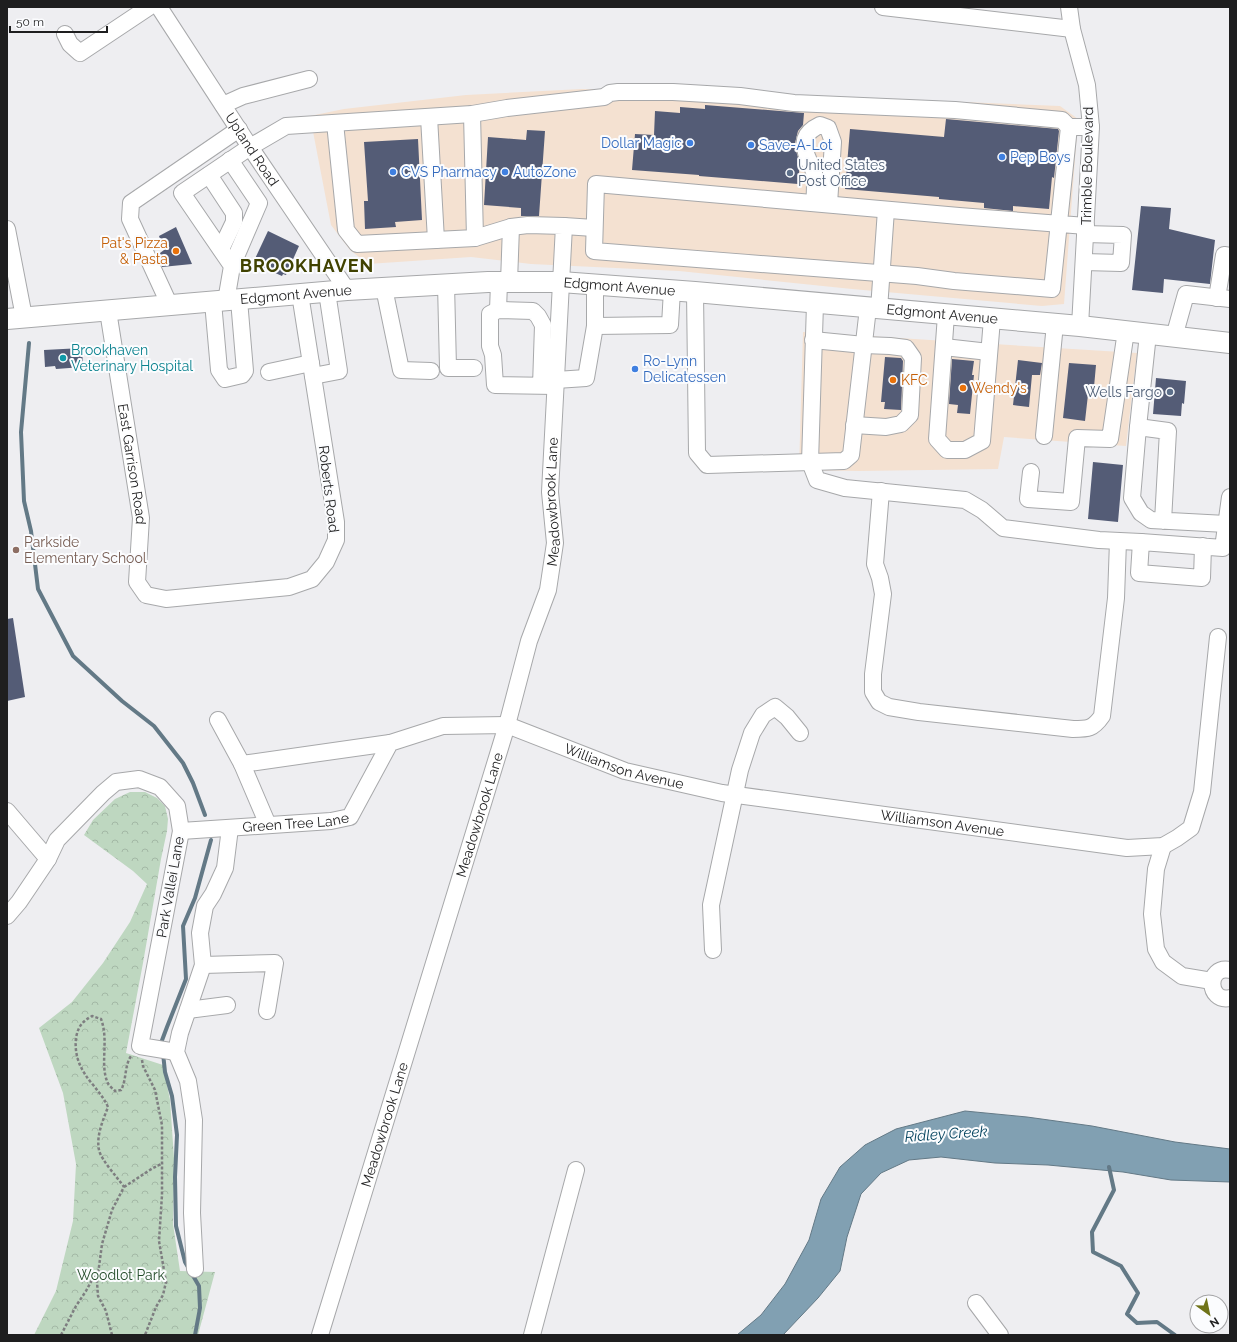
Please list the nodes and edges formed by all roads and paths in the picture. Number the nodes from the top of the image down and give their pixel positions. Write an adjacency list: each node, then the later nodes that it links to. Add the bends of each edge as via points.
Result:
1 (149, 7): 6 (street, via 80,53 70,44)
2 (159, 7): 9 (street, Upland Road)
3 (883, 7): 5 (street)
4 (1070, 7): 5 (street, Trimble Boulevard)
5 (1072, 30): 15 (street, Trimble Boulevard, via 1087,86)
6 (65, 34)
7 (309, 79): 9 (street, via 243,96)
8 (822, 104): 10 (street, via 725,95 618,92 604,97); 13 (street); 14 (street, via 955,110 1062,120)
9 (223, 105): 16 (street, Upland Road)
10 (472, 114): 11 (street); 28 (street)
11 (429, 117): 12 (street); 29 (street)
12 (335, 123): 17 (street, via 286,126); 29 (street, via 346,230 357,244)
13 (820, 125): 20 (street, via 828,128 833,142); 20 (street, via 810,130 806,137 805,150 814,171 815,184)
14 (1069, 127): 15 (street); 22 (street)
15 (1091, 127): 27 (street, Trimble Boulevard)
16 (238, 129): 17 (street, Upland Road); 48 (street, via 131,203 130,219)
17 (250, 147): 18 (street); 40 (street, Upland Road)
18 (230, 160): 19 (street); 33 (street, via 259,204)
19 (209, 175): 30 (street, via 235,218); 30 (street, via 182,193)
20 (822, 204): 21 (street); 25 (street, via 596,184)
21 (886, 210): 22 (street); 34 (street)
22 (1059, 224): 27 (street); 34 (street, via 1052,289)
23 (564, 226): 24 (street); 25 (street); 36 (street, Meadowbrook Lane)
24 (511, 227): 28 (street); 35 (street)
25 (594, 228): 34 (street, via 594,251)
26 (7, 229): 53 (street)
27 (1086, 230): 32 (street, Trimble Boulevard); 32 (street, via 1123,235 1121,263)
28 (475, 238): 29 (street)
29 (436, 240)
30 (221, 249): 33 (street)
31 (1230, 256): 45 (street, via 1224,255)
32 (1084, 262): 57 (street, Trimble Boulevard)
33 (232, 266): 46 (street)
34 (882, 274): 49 (street)
35 (504, 282): 36 (main road, Edgmont Avenue); 37 (main road, Edgmont Avenue); 50 (street)
36 (561, 282): 38 (main road, Edgmont Avenue); 70 (street, Meadowbrook Lane)
37 (446, 284): 39 (main road, Edgmont Avenue); 66 (street, via 448,368)
38 (595, 284): 41 (main road, Edgmont Avenue); 56 (street)
39 (384, 288): 40 (main road, Edgmont Avenue); 68 (street, via 402,370)
40 (347, 290): 42 (main road, Edgmont Avenue)
41 (672, 290): 43 (main road, Edgmont Avenue); 56 (street, via 670,325)
42 (327, 292): 44 (main road, Edgmont Avenue); 67 (street, via 339,370)
43 (695, 292): 47 (main road, Edgmont Avenue); 74 (street, via 697,453 707,465)
44 (300, 294): 46 (main road, Edgmont Avenue); 67 (street, Roberts Road)
45 (1224, 299): 60 (street, via 1186,294)
46 (226, 301): 48 (main road, Edgmont Avenue)
47 (815, 304): 49 (main road, Edgmont Avenue); 61 (street)
48 (170, 306): 51 (main road, Edgmont Avenue)
49 (873, 309): 52 (main road, Edgmont Avenue); 63 (street)
50 (498, 310): 70 (street, via 533,310 538,316 543,325); 70 (street, via 490,314 490,346 495,385)
51 (108, 311): 53 (main road, Edgmont Avenue); 83 (street, East Garrison Road, via 141,518 137,582 146,595)
52 (946, 315): 54 (main road, Edgmont Avenue); 64 (street)
53 (16, 318)
54 (992, 319): 55 (main road, Edgmont Avenue); 65 (street)
55 (1055, 324): 57 (main road, Edgmont Avenue); 73 (street)
56 (595, 326): 70 (street, via 586,378)
57 (1080, 326): 58 (main road, Edgmont Avenue)
58 (1126, 331): 59 (main road, Edgmont Avenue); 75 (street, via 1110,439 1076,438 1071,502 1028,499)
59 (1148, 334): 60 (main road, Edgmont Avenue); 72 (street)
60 (1174, 337): 62 (main road, Edgmont Avenue)
61 (813, 340): 63 (street); 74 (street)
62 (1230, 343)
63 (864, 345): 71 (street); 71 (street, via 906,348 913,358 910,415 901,424 886,427)
64 (944, 347): 65 (street); 65 (street, via 937,439 947,450 965,450 982,441)
65 (989, 352)
66 (474, 368)
67 (312, 370): 69 (street); 83 (street, Roberts Road, via 336,522 336,540 326,562 312,579 290,587)
68 (431, 371)
69 (269, 372)
70 (551, 384): 86 (street, Meadowbrook Lane, via 550,492 555,543 548,590 529,641)
71 (854, 425): 74 (street, via 851,455 844,461)
72 (1138, 427): 78 (street, via 1132,498 1141,513 1151,520); 78 (street, via 1168,431)
73 (1044, 436)
74 (810, 462): 76 (street, via 817,480 845,488)
75 (1031, 472)
76 (881, 491): 80 (street, via 965,500 982,510 1003,528); 80 (street, via 875,564 883,594 873,692 879,702 889,707 1073,729 1095,726 1102,716 1103,709 1116,598)
77 (1230, 496): 79 (street)
78 (1162, 521): 79 (street)
79 (1226, 524): 82 (street, via 1223,548)
80 (1118, 541): 81 (street)
81 (1141, 542): 82 (street); 82 (street, via 1139,573 1202,578)
82 (1203, 546)
83 (166, 599)
84 (1218, 637): 95 (street, Williamson Avenue, via 1202,792 1191,828)
85 (218, 720): 89 (street)
86 (507, 725): 88 (street, via 443,726); 90 (street, Williamson Avenue, via 625,771); 117 (street, Meadowbrook Lane)
87 (800, 733): 90 (street, via 775,707 763,715 752,733 740,770)
88 (390, 743): 89 (street); 92 (street, Green Tree Lane, via 350,817 331,821)
89 (242, 764): 92 (street)
90 (736, 795): 95 (street, Williamson Avenue, via 1127,848); 98 (street, via 711,905)
91 (7, 811): 96 (street)
92 (268, 825): 93 (street, Green Tree Lane)
93 (230, 828): 94 (street, Green Tree Lane); 99 (street, via 225,868 205,906 200,933)
94 (180, 831): 96 (street, Park Vallei Lane, via 177,806 160,787 139,779 116,782 57,840); 106 (street, Park Vallei Lane)
95 (1163, 846): 101 (street, via 1166,869 1163,913 1154,928 1156,949 1163,962 1182,976)
96 (48, 859): 97 (street, Park Vallei Lane)
97 (7, 916)
98 (713, 950)
99 (203, 965): 104 (street); 105 (street, via 275,963)
100 (1230, 970): 101 (street, via 1220,971)
101 (1212, 981): 102 (street, via 1215,993 1220,997)
102 (1230, 998)
103 (227, 1005): 104 (street)
104 (188, 1010): 107 (street)
105 (267, 1011)
106 (147, 1047): 107 (street); 108 (path, via 143,1066 155,1090 162,1125); 110 (path, via 128,1059 124,1085 121,1090 115,1091 107,1083 105,1029 101,1019 92,1016 83,1020 77,1033 75,1049 81,1068 108,1107 99,1136 99,1151)
107 (176, 1052): 112 (street, via 188,1081 194,1120)
108 (163, 1163): 110 (path); 116 (path, via 158,1241 166,1282)
109 (576, 1170): 118 (street)
110 (124, 1188): 111 (path, via 112,1210 102,1244)
111 (99, 1266): 114 (path); 115 (path, via 98,1296 106,1311)
112 (194, 1269)
113 (976, 1303): 119 (street)
114 (61, 1335)
115 (112, 1335)
116 (145, 1335)
117 (320, 1335)
118 (532, 1335)
119 (1000, 1335)

